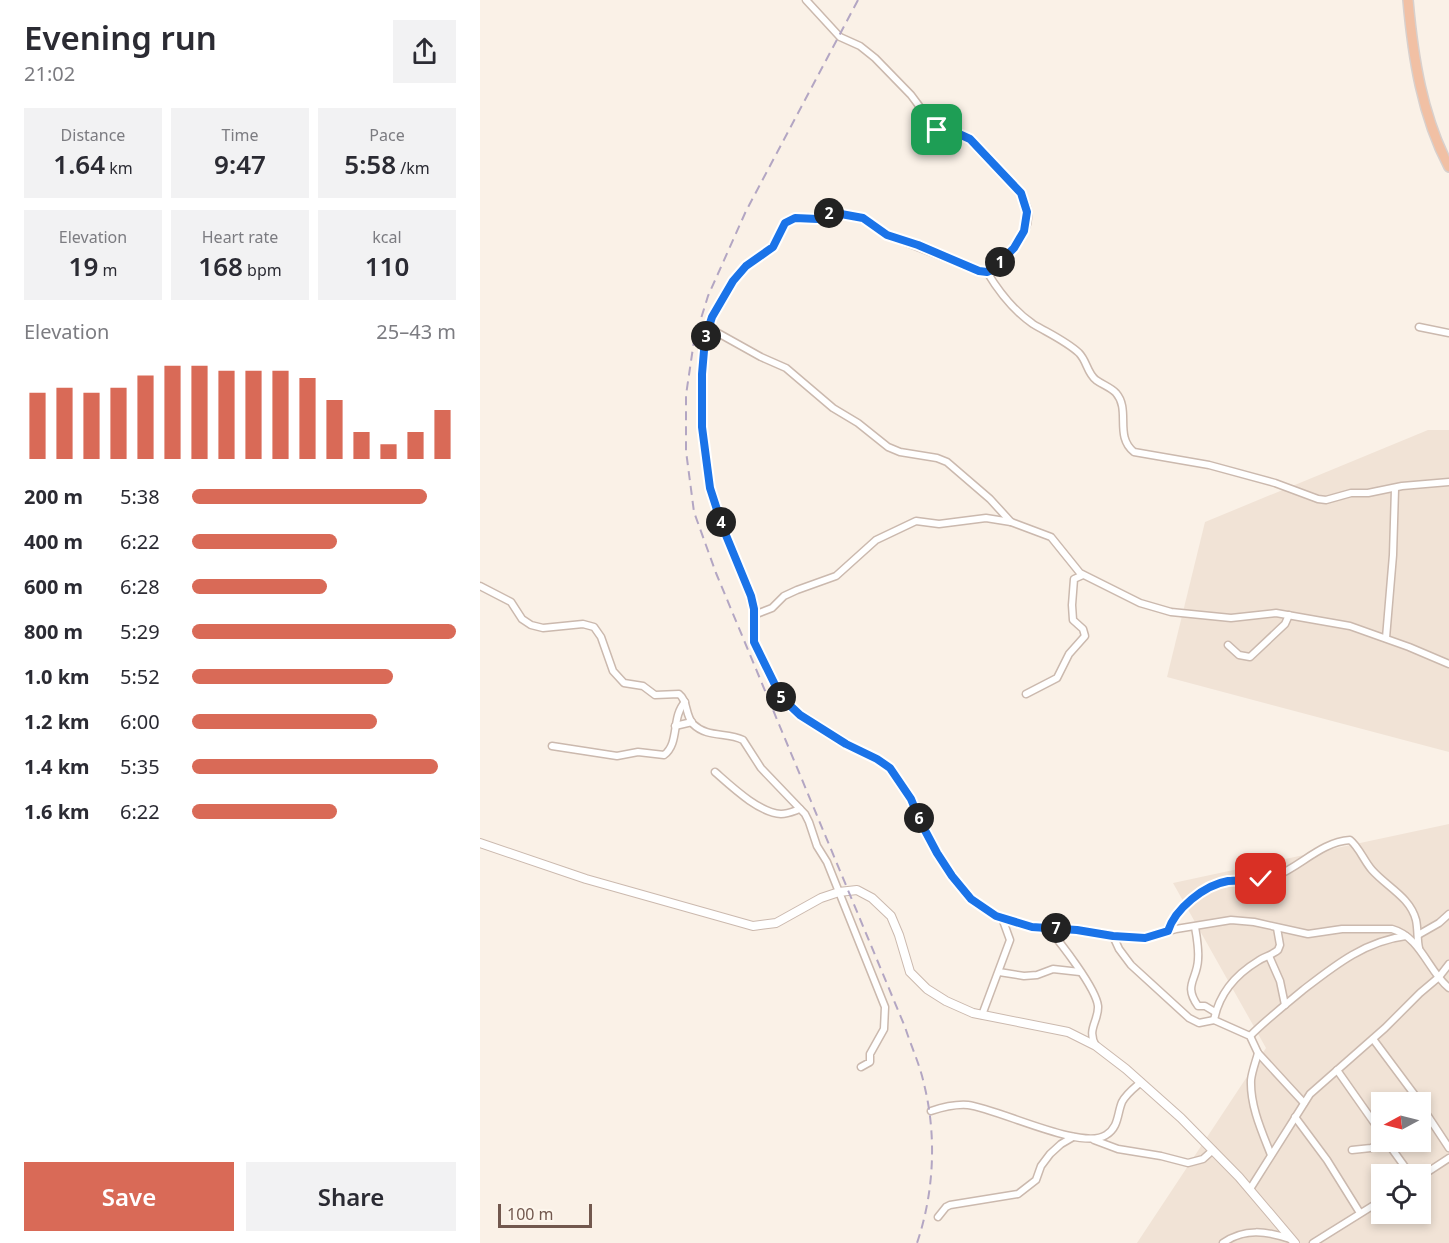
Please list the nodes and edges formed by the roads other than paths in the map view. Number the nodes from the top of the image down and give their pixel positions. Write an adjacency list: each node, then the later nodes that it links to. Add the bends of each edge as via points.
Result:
1 (806, 0): 4 (street, via 840,37 875,58 911,95 937,130 970,139 1021,193 1027,212 1024,231 1006,256)
2 (1408, 0): 3 (highway, via 1421,93)
3 (1449, 167)
4 (987, 272): 6 (street, via 887,235 860,217 830,212 816,219 795,218 782,226 773,247 738,274 720,301); 9 (street, via 1016,310 1077,351 1092,376 1114,391 1121,402 1125,440 1134,452 1209,465 1318,499)
5 (1419, 327): 7 (street)
6 (709, 328): 10 (street, via 786,368 888,447 947,462); 13 (street, via 702,361 702,409 710,488 751,596)
7 (1449, 333)
8 (1449, 482): 9 (street)
9 (1395, 489): 15 (street)
10 (1011, 522): 11 (street, via 1051,537); 13 (street, via 986,518 939,524 916,521 876,540 836,576 784,596 772,608)
11 (1083, 575): 14 (street, via 1160,610 1231,618); 18 (street, via 1074,579 1072,605 1073,620 1085,636 1069,654 1057,678)
12 (480, 586): 19 (street, via 511,602 531,625 594,627 613,671 624,683 643,686 655,695 679,694)
13 (754, 615): 28 (street, via 756,650 781,697 800,715 890,768 952,876 971,899)
14 (1289, 615): 15 (street, via 1350,626); 16 (street, via 1285,624 1251,657 1239,655)
15 (1386, 638): 17 (street)
16 (1228, 645)
17 (1449, 664)
18 (1026, 694)
19 (685, 702): 20 (street); 21 (street)
20 (692, 722): 21 (street); 24 (street, via 711,734 743,740 761,768)
21 (675, 726): 22 (street, via 670,748 664,755 617,756)
22 (552, 746)
23 (715, 772): 24 (street, via 771,812 781,814)
24 (800, 809): 26 (street)
25 (480, 843): 26 (street, via 586,879 753,926 776,923)
26 (839, 892): 45 (street, via 861,892 879,904 895,925 916,980 946,1001); 51 (street, via 886,1010 884,1029 870,1054 870,1062)
27 (1449, 914): 33 (street)
28 (1002, 918): 29 (street); 39 (street, via 1010,940)
29 (1047, 927): 34 (street); 40 (street)
30 (1195, 927): 31 (street, via 1231,920); 32 (street); 44 (street, via 1198,960 1191,993 1198,1005)
31 (1277, 928): 35 (street, via 1308,934 1381,928); 37 (street, via 1280,945)
32 (1168, 931): 33 (street, via 1175,916 1189,902 1220,884 1275,877 1325,848 1350,840 1377,875 1410,906); 34 (street, via 1145,938)
33 (1418, 935): 36 (street)
34 (1113, 936): 46 (street, via 1131,965 1180,1011 1196,1022)
35 (1406, 936): 36 (street); 43 (street, via 1379,942 1339,962)
36 (1419, 949): 41 (street)
37 (1269, 956): 43 (street); 44 (street, via 1232,980)
38 (1449, 964): 41 (street)
39 (999, 972): 40 (street, via 1024,976 1053,969); 45 (street)
40 (1080, 972): 49 (street, via 1098,1005 1091,1036)
41 (1439, 977): 42 (street); 48 (street)
42 (1449, 988)
43 (1285, 1005): 47 (street)
44 (1215, 1012): 46 (street)
45 (982, 1015): 49 (street, via 1068,1032)
46 (1214, 1020): 47 (street)
47 (1250, 1036): 50 (street)
48 (1373, 1039): 52 (street); 54 (street)
49 (1096, 1046): 53 (street)
50 (1258, 1053): 55 (street); 67 (street, via 1251,1079 1252,1096)
51 (861, 1066)
52 (1337, 1070): 55 (street); 58 (street)
53 (1141, 1082): 61 (street, via 1123,1101 1111,1131); 64 (street)
54 (1412, 1092)
55 (1304, 1103): 57 (street)
56 (932, 1111): 60 (street, via 968,1105)
57 (1295, 1117): 67 (street); 73 (street)
58 (1371, 1118)
59 (1431, 1120): 63 (street)
60 (1074, 1137): 61 (street); 74 (street, via 1050,1154 1036,1180 1018,1194 950,1205)
61 (1093, 1140): 64 (street, via 1188,1163 1203,1160)
62 (1371, 1148): 65 (street)
63 (1449, 1148)
64 (1213, 1150): 71 (street)
65 (1352, 1150)
66 (1393, 1152): 69 (street)
67 (1271, 1155): 71 (street)
68 (1449, 1158): 70 (street)
69 (1402, 1164)
70 (1431, 1170)
71 (1250, 1189): 75 (street)
72 (1371, 1206): 73 (street)
73 (1360, 1213): 77 (street)
74 (938, 1217)
75 (1293, 1241): 76 (street, via 1250,1232)
76 (1223, 1243)
77 (1314, 1243)

